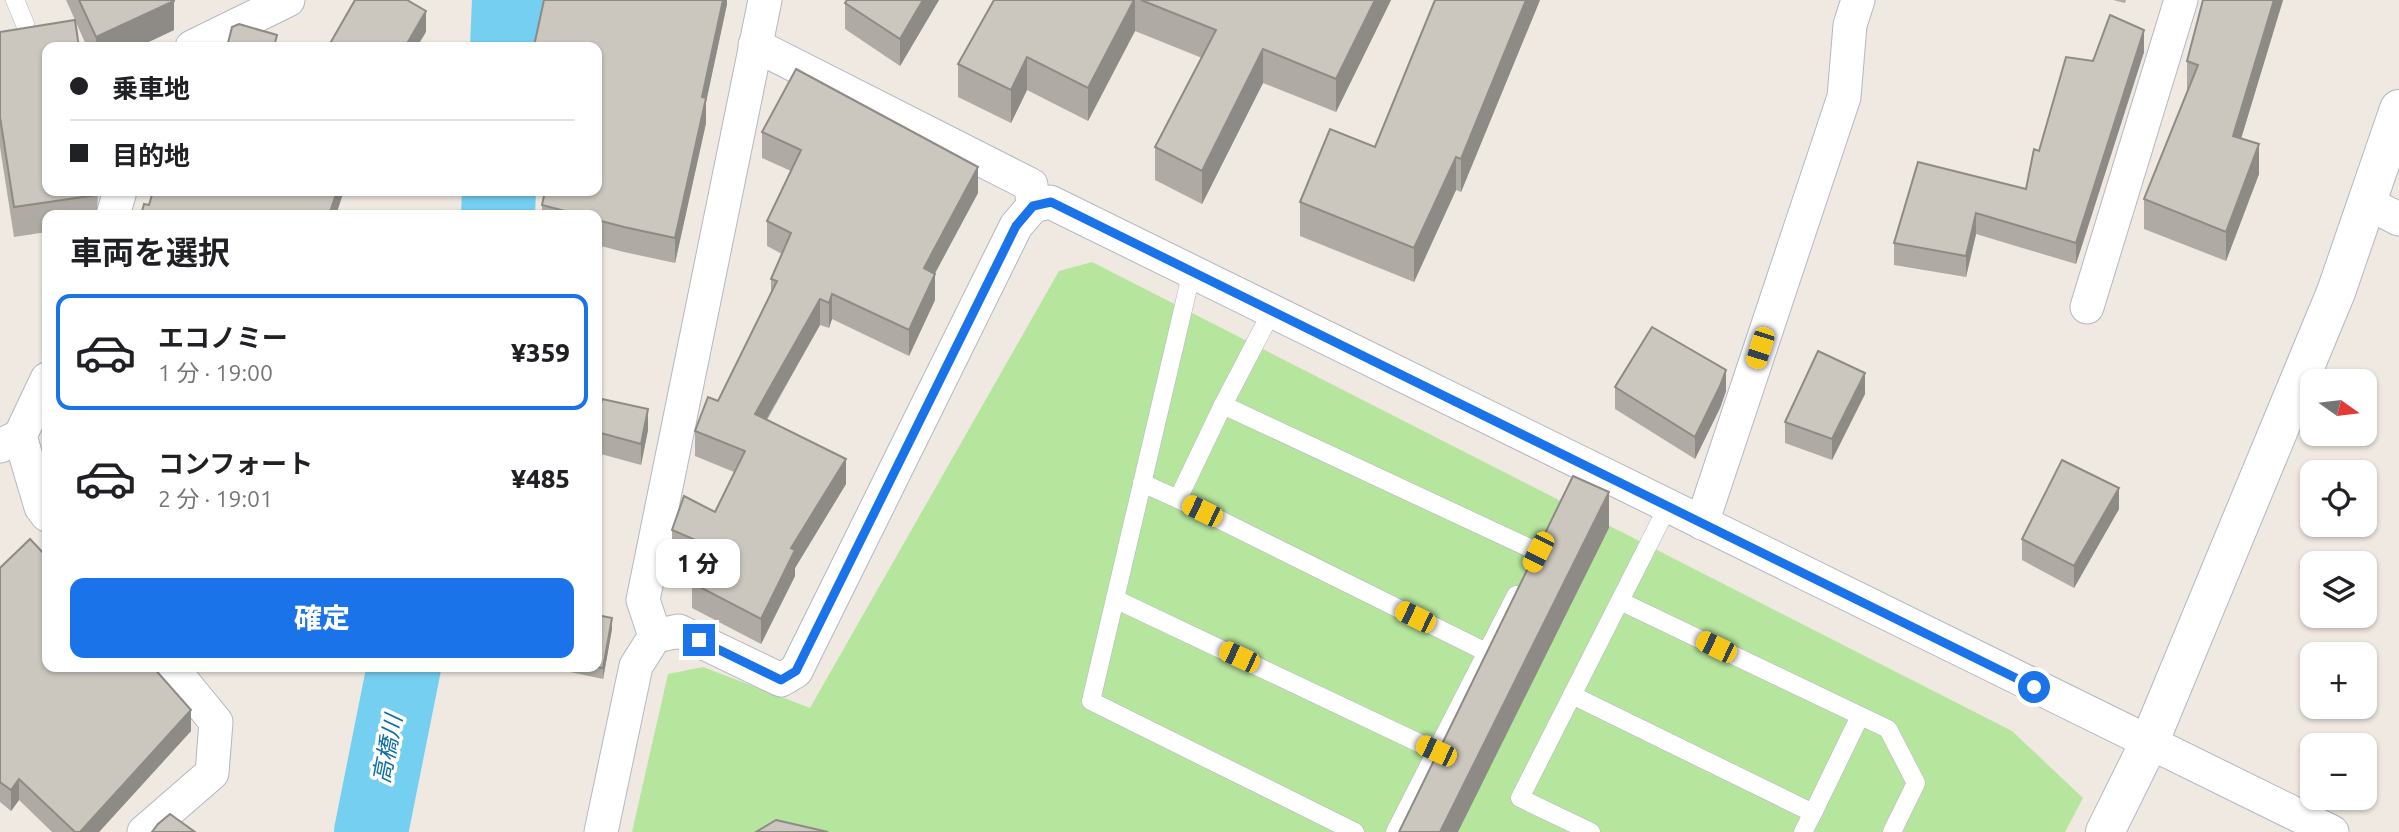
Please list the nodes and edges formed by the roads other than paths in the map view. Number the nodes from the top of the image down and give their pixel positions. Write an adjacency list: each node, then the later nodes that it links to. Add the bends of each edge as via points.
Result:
1 (15, 0): 6 (lane)
2 (288, 0): 7 (street)
3 (765, 0): 8 (street)
4 (1858, 0): 22 (street, via 1850,24 1844,97)
5 (2181, 0): 13 (street)
6 (25, 24)
7 (202, 42)
8 (755, 45): 10 (street, via 1031,185); 25 (street, via 643,600)
9 (2399, 109): 11 (street)
10 (1033, 206): 12 (street, via 1051,202); 25 (street, via 1016,226 796,671 781,680 678,631)
11 (2383, 211): 30 (street, via 2336,292)
12 (1192, 271): 14 (street); 18 (lane)
13 (2087, 307)
14 (1272, 311): 16 (lane); 20 (street, via 1580,469)
15 (42, 387): 17 (street)
16 (1223, 405): 19 (lane); 26 (lane, via 1535,557)
17 (10, 441): 21 (street)
18 (1142, 483): 19 (lane); 23 (lane)
19 (1178, 499): 26 (lane)
20 (1668, 506): 22 (street); 24 (lane)
21 (42, 508)
22 (1702, 523): 30 (street)
23 (1115, 599): 31 (lane); 35 (lane, via 1091,701)
24 (1620, 601): 28 (lane); 29 (lane)
25 (655, 636): 34 (street, via 636,666)
26 (1486, 652): 31 (lane)
27 (176, 672): 33 (street, via 216,722 212,773)
28 (1572, 695): 32 (lane); 37 (lane, via 1520,798)
29 (1860, 716): 32 (lane); 39 (lane, via 1888,729 1916,783)
30 (2149, 743): 40 (street); 41 (street)
31 (1436, 751): 36 (lane)
32 (1813, 813): 38 (lane)
33 (144, 832)
34 (601, 832)
35 (1355, 832)
36 (1395, 832)
37 (1591, 832)
38 (1803, 832)
39 (1892, 832)
40 (2105, 832)
41 (2332, 832)

